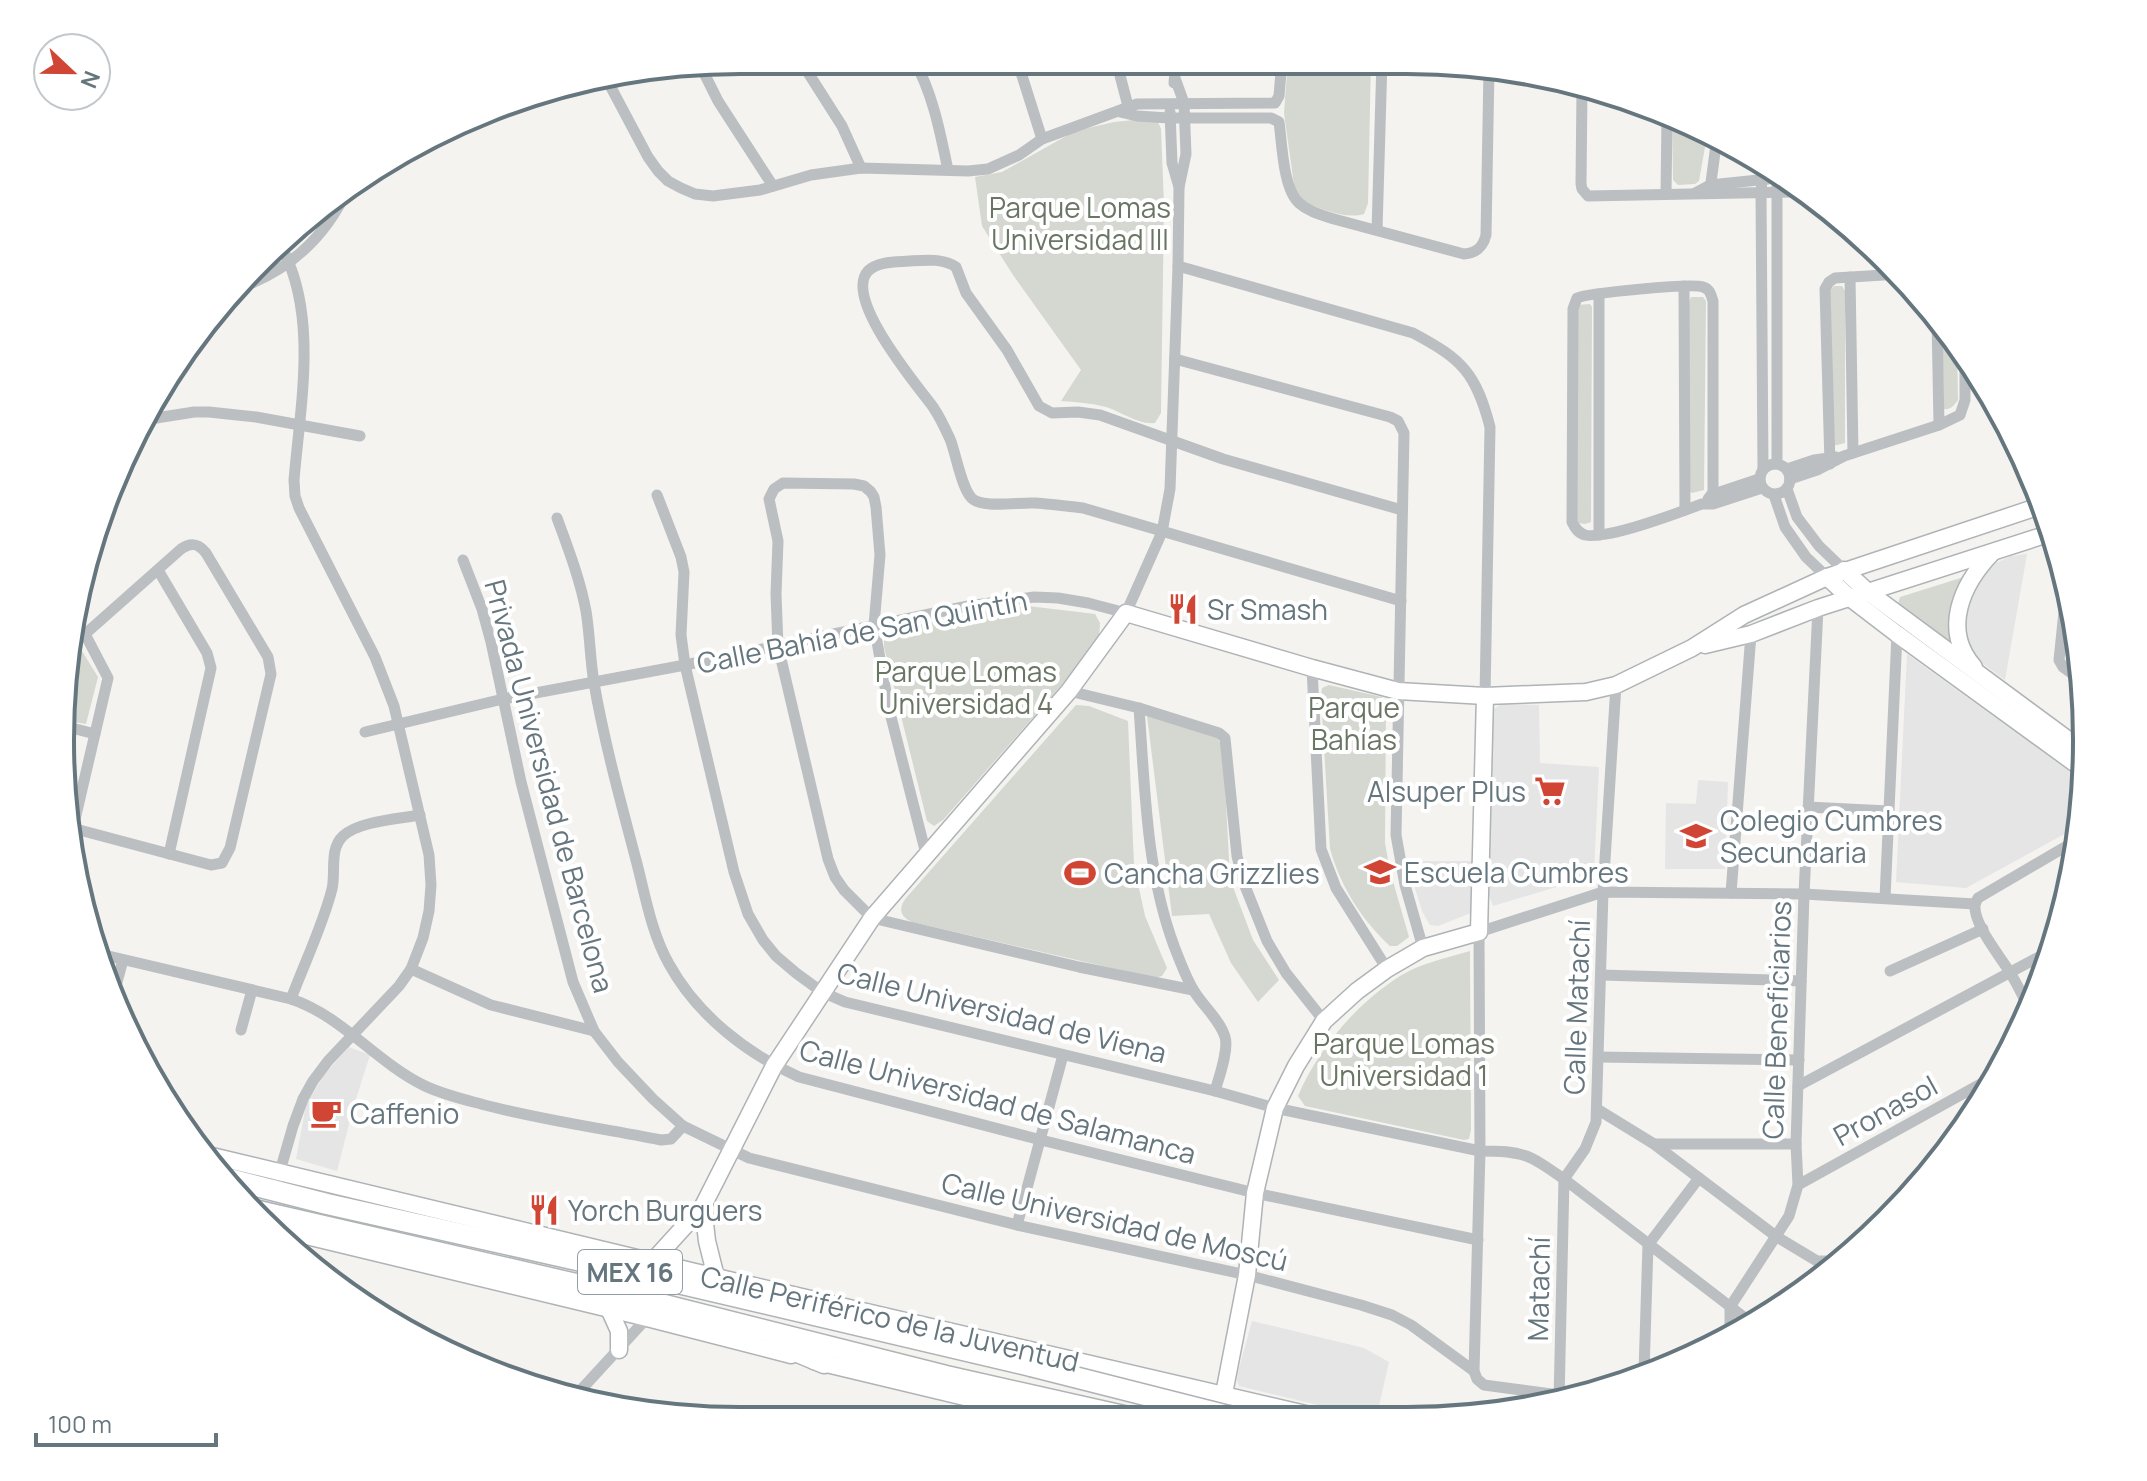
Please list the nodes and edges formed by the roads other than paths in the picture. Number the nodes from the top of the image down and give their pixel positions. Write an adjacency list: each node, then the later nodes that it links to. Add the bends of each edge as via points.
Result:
1 (809, 74): 21 (street, via 837,116)
2 (922, 74): 22 (street)
3 (1021, 74): 19 (street)
4 (1119, 74): 15 (street)
5 (1175, 74): 9 (street)
6 (1281, 74): 14 (street, via 1275,103)
7 (1382, 74): 30 (street)
8 (705, 75): 24 (street)
9 (1175, 78): 13 (street); 14 (street)
10 (1489, 80): 30 (street, via 1486,235 1481,247 1464,254)
11 (611, 87): 24 (street, via 648,157 668,181 713,196)
12 (1582, 98): 28 (street, via 1584,193)
13 (1170, 102): 14 (street); 15 (street); 16 (street)
14 (1184, 103): 17 (street)
15 (1126, 111): 16 (street); 19 (street)
16 (1169, 118): 17 (street); 26 (street)
17 (1185, 118): 26 (street, via 1186,160); 30 (street, via 1279,122 1297,201 1318,214)
18 (1667, 127): 28 (street)
19 (1042, 139): 22 (street, via 988,169)
20 (1715, 150): 27 (street)
21 (861, 168): 22 (street); 24 (street)
22 (948, 170)
23 (1763, 181): 27 (street); 32 (street)
24 (773, 186)
25 (1777, 186): 33 (street)
26 (1179, 187): 35 (street)
27 (1710, 190): 28 (street)
28 (1666, 194)
29 (336, 212): 34 (street)
30 (1377, 230)
31 (285, 254): 34 (street)
32 (1762, 255): 33 (street); 52 (street)
33 (1777, 255): 51 (street)
34 (290, 263): 38 (street); 45 (street, via 304,335)
35 (1178, 266): 42 (street); 88 (street, via 1413,333 1445,349 1475,383 1490,427)
36 (1884, 275): 37 (street)
37 (1850, 277): 49 (street); 50 (street, via 1831,279 1824,293)
38 (258, 281)
39 (1684, 286): 40 (street); 55 (street, via 1707,289 1713,301); 58 (street)
40 (1599, 294): 61 (street); 61 (street, via 1581,296 1573,304 1572,522 1584,534)
41 (1937, 338): 46 (street)
42 (1175, 359): 48 (street); 57 (street, via 1398,421 1404,433)
43 (1965, 376): 46 (street, via 1960,415)
44 (157, 418): 45 (street, via 209,412)
45 (298, 423): 47 (street); 91 (street, via 294,480 299,508 375,657)
46 (1939, 425): 49 (street)
47 (360, 436)
48 (1171, 442): 57 (street); 60 (street); 60 (street, via 1100,415 1052,413 1039,406 953,265 932,260 882,264 866,273 864,298 891,351 944,425 972,499 1083,508)
49 (1849, 455): 50 (street)
50 (1830, 461): 51 (street)
51 (1785, 475): 52 (street, via 1767,466); 54 (street); 66 (street, via 1797,517)
52 (1762, 479): 54 (street); 55 (street)
53 (657, 495): 80 (street, Calle Universidad de Viena, via 684,572)
54 (1774, 495): 67 (street, via 1785,527)
55 (1709, 501): 58 (street)
56 (2031, 509): 66 (street, Calle Bahía de San Quintín)
57 (1402, 510): 70 (street)
58 (1685, 510): 61 (street)
59 (557, 518): 83 (street, Calle Universidad de Salamanca, via 584,601)
60 (1162, 532): 70 (street); 72 (street)
61 (1599, 535)
62 (2041, 536): 63 (street, Calle Bahía de San Quintín)
63 (1994, 552): 68 (street, Calle Bahía de San Quintín); 85 (street, via 1976,570 1957,617 1959,639)
64 (463, 560): 89 (street, Privada Universidad de Barcelona, via 485,620)
65 (158, 570): 75 (street); 103 (street, via 211,668); 103 (street, via 186,546 202,548 268,657 271,674 225,860 211,865)
66 (1844, 570): 67 (street, Calle Bahía de San Quintín); 68 (street)
67 (1827, 577): 69 (street); 79 (street, Calle Bahía de San Quintín, via 1744,615)
68 (1868, 592): 69 (street, Calle Bahía de San Quintín); 85 (street)
69 (1850, 598): 71 (street, Calle Bahía de San Quintín); 77 (street)
70 (1401, 601): 87 (street)
71 (1818, 608): 76 (street, Calle Bahía de San Quintín); 98 (street, Calle Beneficiarios)
72 (1126, 613): 73 (street, Calle Bahía de San Quintín, via 1034,597); 81 (street, Calle Bahía de San Quintín); 86 (street)
73 (874, 625): 78 (street, Calle Bahía de San Quintín); 78 (street, via 880,555 871,492 854,484 783,483 774,489 769,506 778,541); 104 (street)
74 (2063, 629): 82 (street, via 2059,660)
75 (85, 634): 94 (street, via 108,678)
76 (1751, 634): 79 (street, Calle Bahía de San Quintín); 106 (street)
77 (1897, 634): 85 (street); 99 (street)
78 (778, 646): 80 (street, Calle Bahía de San Quintín); 110 (street, via 828,859 844,890)
79 (1692, 648): 84 (street, Calle Bahía de San Quintín)
80 (685, 665): 83 (street, Calle Bahía de San Quintín); 126 (street, Calle Universidad de Viena, via 748,914 776,956)
81 (1312, 668): 87 (street, Calle Bahía de San Quintín); 118 (street, via 1321,849 1336,888)
82 (2069, 671)
83 (594, 682): 89 (street, Calle Bahía de San Quintín); 136 (street, Calle Universidad de Salamanca, via 629,831 668,963 728,1033)
84 (1616, 685): 88 (street, Calle Bahía de San Quintín, via 1575,693); 105 (street, Calle Matachí)
85 (1980, 685): 95 (street); 96 (street)
86 (1069, 691): 90 (street); 104 (street)
87 (1398, 691): 88 (street, Calle Bahía de San Quintín); 113 (street, via 1396,835)
88 (1485, 696): 112 (street)
89 (503, 699): 91 (street, Calle Bahía de San Quintín); 131 (street, Privada Universidad de Barcelona, via 573,982)
90 (1139, 708): 125 (street, via 1153,869 1174,946); 129 (street, via 1219,733 1227,741 1243,881 1267,941)
91 (399, 723): 93 (street, Calle Bahía de San Quintín); 100 (street)
92 (74, 729): 94 (street)
93 (365, 732)
94 (95, 734): 97 (street)
95 (2073, 745)
96 (2073, 761)
97 (78, 806)
98 (1808, 807): 99 (street); 107 (street, Calle Beneficiarios)
99 (1888, 811): 108 (street)
100 (420, 815): 117 (street, via 431,885 423,938); 128 (street, via 362,827 341,838 332,890)
101 (81, 830): 103 (street)
102 (2064, 848): 109 (street)
103 (169, 854)
104 (926, 854): 110 (street)
105 (1603, 892): 106 (street); 112 (street); 121 (street, Calle Matachí)
106 (1731, 893): 107 (street)
107 (1804, 894): 108 (street); 123 (street, Calle Beneficiarios)
108 (1885, 898): 109 (street)
109 (1975, 904): 111 (street)
110 (872, 918): 125 (street); 126 (street)
111 (1983, 929): 119 (street); 120 (street)
112 (1479, 932): 113 (street); 147 (street)
113 (1423, 948): 118 (street)
114 (110, 957): 116 (street)
115 (2036, 959): 120 (street)
116 (123, 960): 122 (street); 124 (street)
117 (411, 969): 131 (street, via 491,1005); 132 (street)
118 (1387, 969): 129 (street)
119 (1890, 971)
120 (2011, 974): 127 (street); 137 (street)
121 (1601, 975): 123 (street); 134 (street, Calle Matachí)
122 (118, 978)
123 (1801, 981): 135 (street, Calle Beneficiarios)
124 (252, 990): 128 (street); 130 (street)
125 (1193, 990): 139 (street, via 1225,1035)
126 (822, 992): 133 (street, Calle Universidad de Viena); 136 (street)
127 (2022, 995)
128 (291, 999): 132 (street)
129 (1324, 1021): 140 (street)
130 (241, 1030)
131 (594, 1031): 142 (street, Privada Universidad de Barcelona, via 635,1081)
132 (353, 1033): 142 (street, via 400,1072 455,1097 661,1140 676,1136); 152 (street, via 303,1099)
133 (1063, 1055): 139 (street, Calle Universidad de Viena); 143 (street)
134 (1599, 1057): 135 (street); 141 (street, Calle Matachí)
135 (1799, 1060): 137 (street, Calle Beneficiarios)
136 (774, 1066): 143 (street, Calle Universidad de Salamanca); 146 (street)
137 (1798, 1086): 145 (street, Calle Beneficiarios)
138 (1976, 1086): 153 (street, Pronasol)
139 (1215, 1091): 140 (street, Calle Universidad de Viena)
140 (1275, 1108): 147 (street, Calle Universidad de Viena); 154 (street)
141 (1597, 1109): 144 (street); 150 (street, Calle Matachí, via 1592,1135)
142 (683, 1126): 146 (street, Privada Universidad de Barcelona)
143 (1041, 1140): 154 (street, Calle Universidad de Salamanca); 157 (street)
144 (1654, 1144): 145 (street); 149 (street)
145 (1796, 1144): 153 (street, Calle Beneficiarios)
146 (730, 1150): 155 (street); 157 (street, Calle Universidad de Moscú)
147 (1480, 1151): 150 (street, Calle Universidad de Viena, via 1523,1153); 160 (street)
148 (224, 1161): 152 (street)
149 (1699, 1178): 159 (street); 161 (street)
150 (1564, 1179): 161 (street, Calle Universidad de Viena); 180 (street, Matachí)
151 (239, 1180): 152 (highway, MEX 16)
152 (278, 1182): 163 (highway, MEX 16)
153 (1798, 1185): 159 (street, Calle Beneficiarios)
154 (1255, 1193): 160 (street, Calle Universidad de Salamanca); 164 (street)
155 (703, 1206): 163 (street); 165 (street)
156 (271, 1214): 172 (highway, MEX 16)
157 (1017, 1225): 164 (street, Calle Universidad de Moscú)
158 (290, 1232): 168 (street, Calle Periférico de la Juventud)
159 (1777, 1237): 162 (street); 166 (street, Calle Beneficiarios)
160 (1478, 1240): 177 (street)
161 (1648, 1245): 166 (street, Calle Universidad de Viena); 176 (street)
162 (1822, 1261)
163 (651, 1268): 165 (highway, MEX 16)
164 (1247, 1275): 177 (street, Calle Universidad de Moscú, via 1392,1315); 182 (street)
165 (714, 1284): 167 (highway, MEX 16); 169 (street, Calle Periférico de la Juventud)
166 (1730, 1307): 170 (street, Calle Universidad de Viena); 173 (street)
167 (786, 1308): 169 (highway); 186 (highway, MEX 16, bridge)
168 (609, 1309): 171 (street, Calle Periférico de la Juventud); 174 (street, via 619,1331)
169 (855, 1310): 178 (street, Calle Periférico de la Juventud)
170 (1743, 1316)
171 (647, 1318): 174 (street); 175 (street, Calle Periférico de la Juventud)
172 (714, 1318): 175 (highway); 184 (highway, MEX 16)
173 (1730, 1323)
174 (619, 1350): 179 (street)
175 (824, 1363): 183 (street, Calle Periférico de la Juventud)
176 (1644, 1363)
177 (1474, 1371): 181 (street, Calle Universidad de Moscú, via 1484,1385)
178 (1185, 1387): 182 (street, Calle Periférico de la Juventud); 185 (street)
179 (586, 1388)
180 (1559, 1389)
181 (1536, 1394)
182 (1224, 1395): 187 (street); 188 (street, Calle Periférico de la Juventud)
183 (1007, 1407)
184 (1084, 1407)
185 (1190, 1407)
186 (1193, 1407)
187 (1221, 1407)
188 (1258, 1407)

